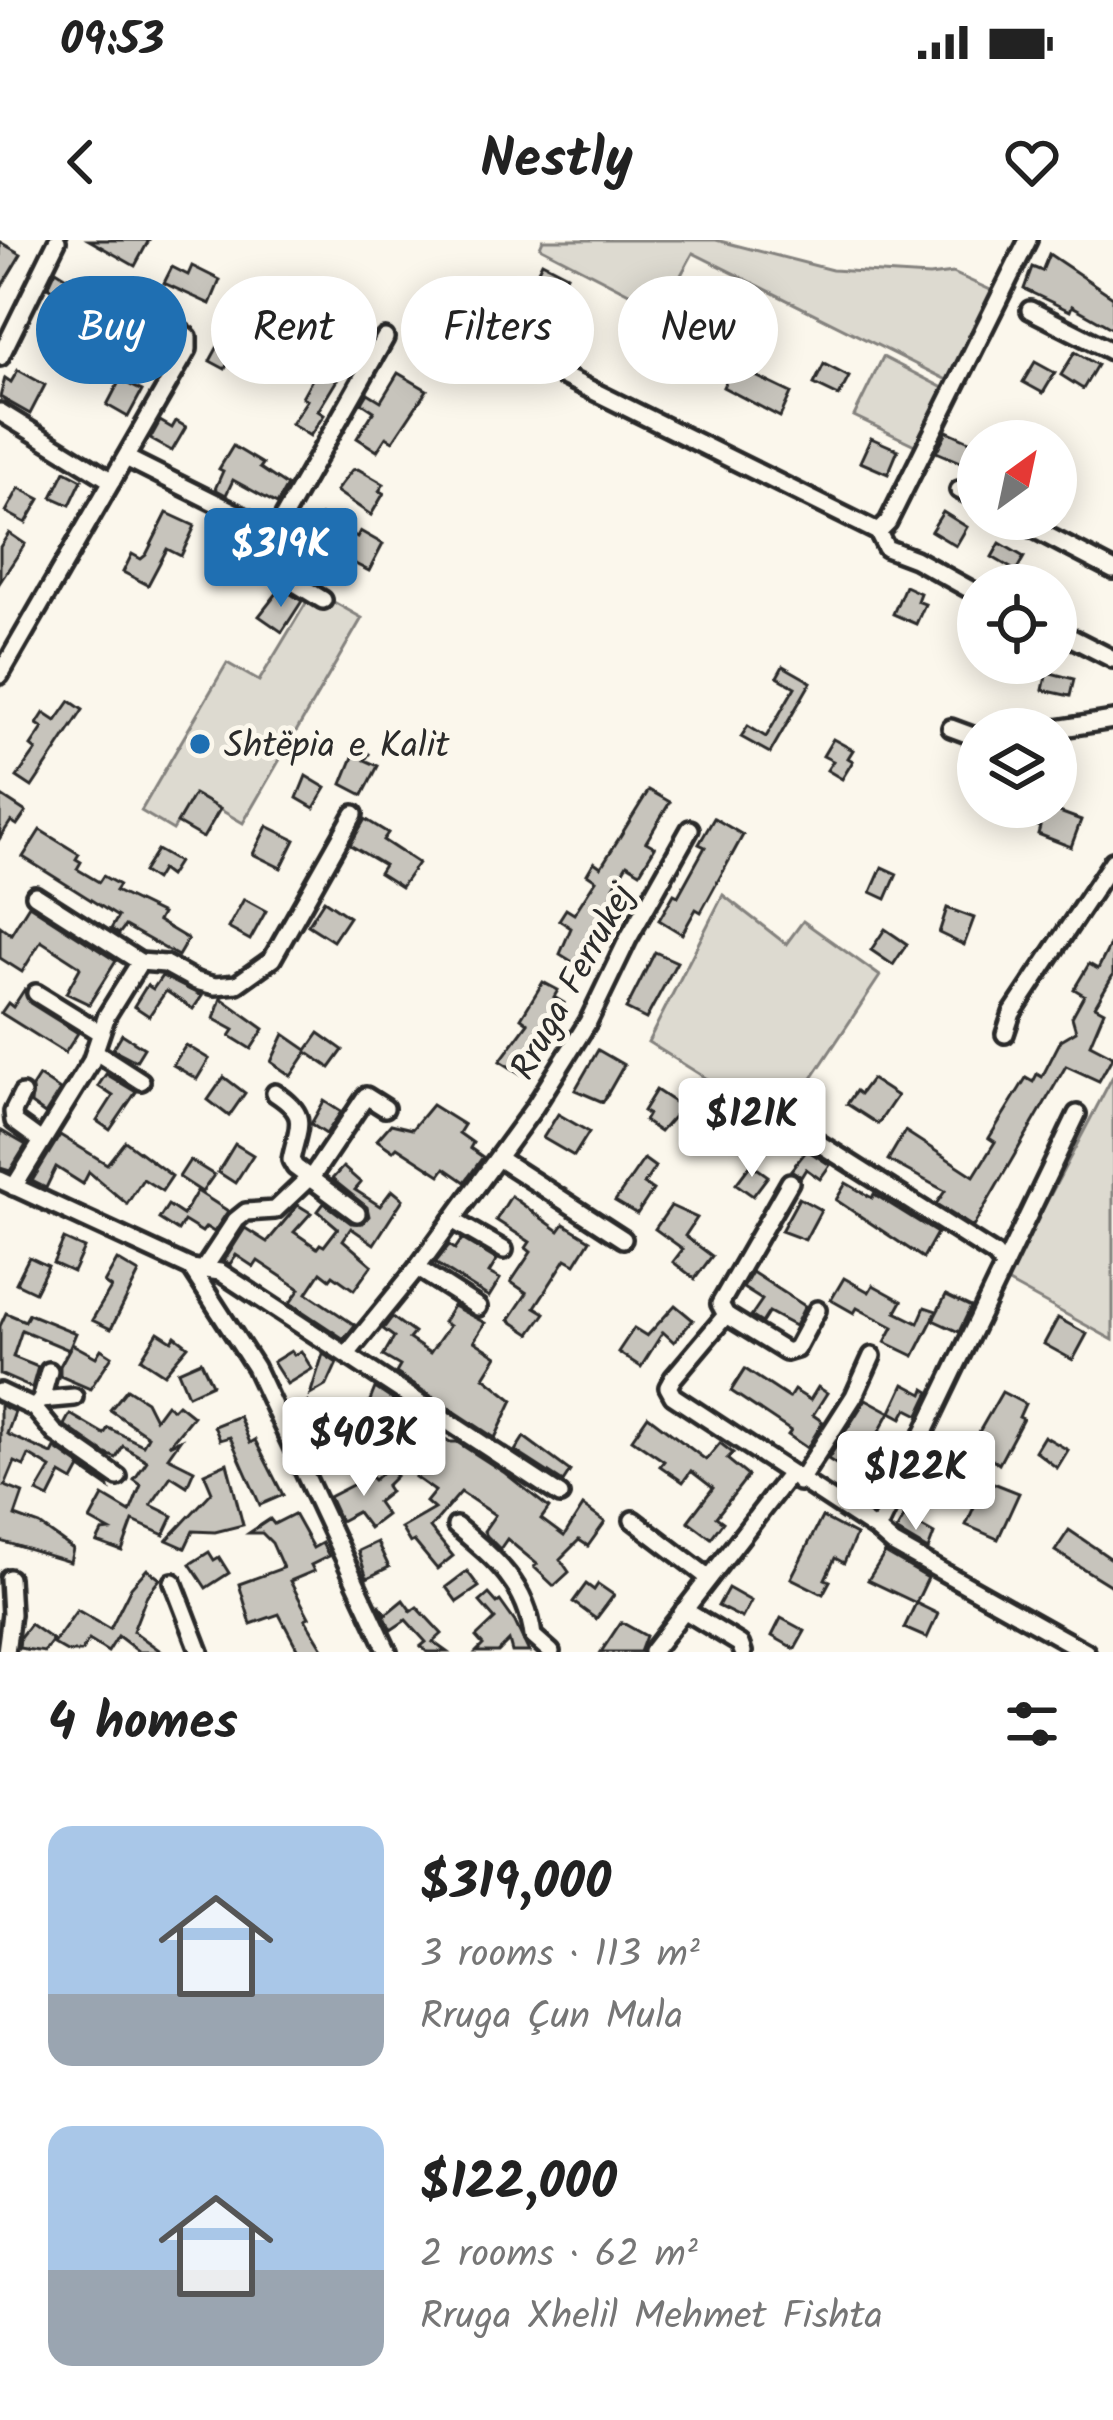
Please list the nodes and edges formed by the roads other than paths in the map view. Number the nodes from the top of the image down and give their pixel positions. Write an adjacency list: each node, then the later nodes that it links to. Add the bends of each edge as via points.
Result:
1 (1028, 240): 13 (street)
2 (57, 241): 6 (street)
3 (1030, 310): 5 (street)
4 (385, 338): 12 (street)
5 (1113, 352)
6 (0, 357)
7 (169, 384): 10 (street)
8 (579, 384): 13 (street)
9 (0, 412): 11 (street)
10 (128, 459): 11 (street); 12 (street)
11 (112, 481): 20 (street)
12 (274, 532): 17 (street, via 264,564)
13 (878, 532): 16 (street, via 886,548)
14 (1055, 540): 15 (street)
15 (1113, 570)
16 (957, 582)
17 (323, 600)
18 (1077, 641): 19 (street)
19 (1113, 658)
20 (0, 675)
21 (1113, 720): 22 (street)
22 (1077, 726)
23 (951, 728): 24 (street)
24 (957, 730)
25 (354, 814): 29 (street, via 280,946 255,975 215,986)
26 (690, 830): 41 (street, Rruga Ferrukej, via 588,1022)
27 (1113, 861): 32 (street)
28 (35, 895): 29 (street)
29 (140, 962): 31 (street)
30 (36, 993): 31 (street)
31 (99, 1032): 33 (street)
32 (1005, 1034)
33 (96, 1052): 34 (street); 40 (street)
34 (141, 1081)
35 (275, 1093): 42 (street, via 297,1108 291,1160)
36 (22, 1094): 40 (street, via 14,1120)
37 (385, 1108): 42 (street, via 366,1096)
38 (1077, 1114): 49 (street)
39 (796, 1120): 49 (street, via 801,1132)
40 (40, 1140): 44 (street)
41 (498, 1158): 46 (street, Rruga Ferrukej); 47 (street)
42 (308, 1178): 45 (street); 50 (street, via 275,1210 236,1220)
43 (790, 1182): 54 (street, via 720,1304)
44 (7, 1184): 50 (street)
45 (357, 1213)
46 (452, 1220): 48 (street); 51 (street, Rruga Ferrukej)
47 (623, 1239)
48 (504, 1250)
49 (1002, 1264): 66 (street)
50 (198, 1268): 55 (street, via 220,1272); 73 (street, via 255,1366)
51 (417, 1268): 52 (street); 55 (street, Rruga Ferrukej)
52 (478, 1307)
53 (817, 1310): 54 (street, via 786,1352)
54 (726, 1315): 62 (street, via 668,1387)
55 (347, 1354): 63 (street)
56 (872, 1356): 62 (street, via 854,1396)
57 (49, 1371): 60 (street)
58 (0, 1392): 60 (street)
59 (74, 1396): 60 (street)
60 (37, 1404): 61 (street, via 55,1433)
61 (118, 1477)
62 (794, 1479): 66 (street); 68 (street)
63 (560, 1495)
64 (633, 1520): 68 (street)
65 (456, 1526): 74 (street, via 511,1574 533,1636)
66 (877, 1530): 77 (street)
67 (9, 1578): 71 (street)
68 (709, 1578): 70 (street)
69 (173, 1582): 72 (street)
70 (683, 1610): 75 (street); 76 (street)
71 (6, 1652)
72 (200, 1652)
73 (388, 1652)
74 (550, 1652)
75 (652, 1652)
76 (743, 1652)
77 (1086, 1652)

